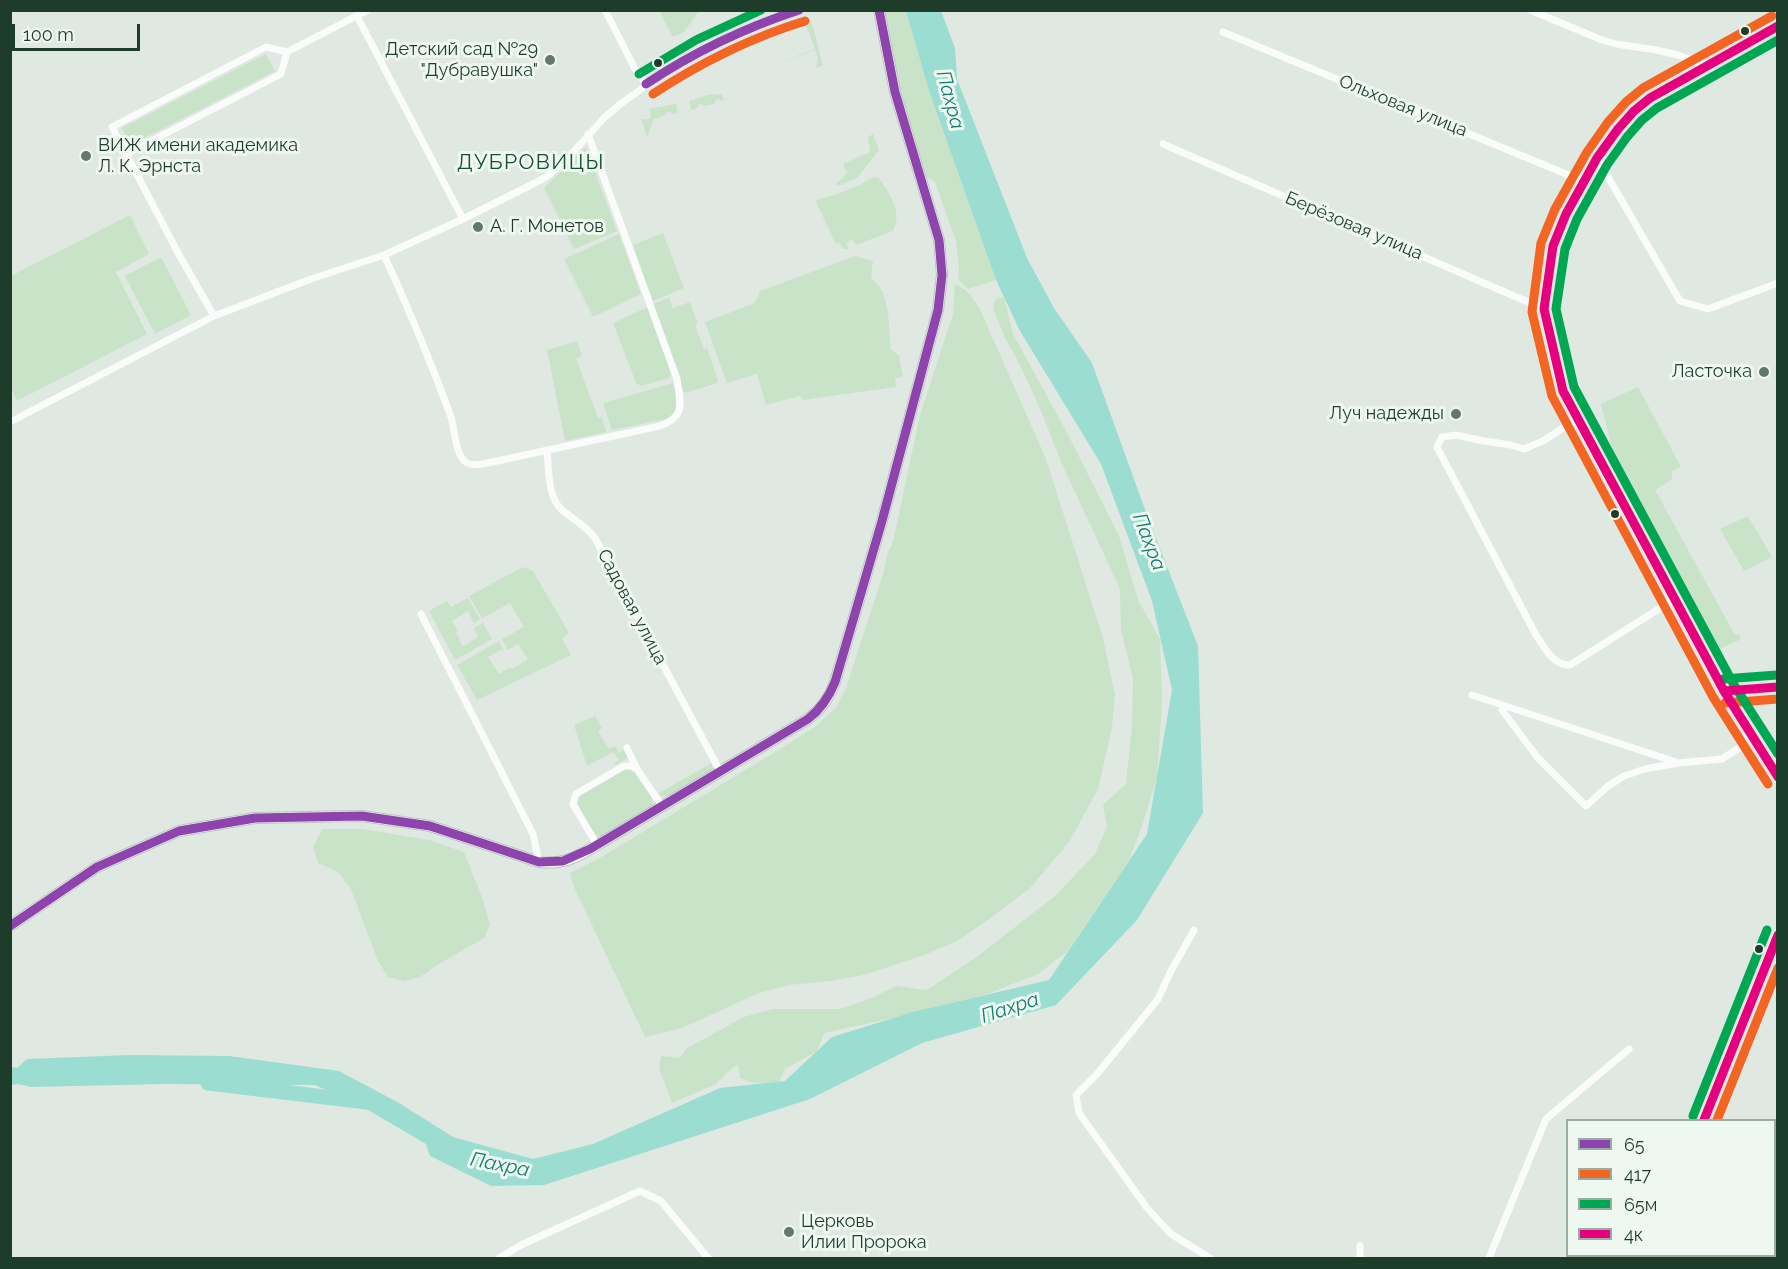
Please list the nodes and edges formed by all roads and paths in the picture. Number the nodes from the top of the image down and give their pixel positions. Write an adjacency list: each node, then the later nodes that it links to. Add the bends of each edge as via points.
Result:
1 (368, 10): 6 (street)
2 (605, 10): 11 (street)
3 (801, 10): 11 (street, via 718,42)
4 (879, 10): 35 (main road, via 895,92 939,240 942,275 938,310 830,697 808,718)
5 (1530, 10): 10 (street, via 1602,40 1678,55)
6 (357, 16): 9 (street); 17 (street)
7 (1778, 26): 10 (street)
8 (1223, 32): 16 (street, Ольховая улица)
9 (287, 52): 14 (street, via 281,74); 14 (street, via 266,47 112,127)
10 (1705, 66): 15 (street, via 1634,111)
11 (646, 84): 12 (street)
12 (588, 134): 17 (street, via 546,177); 24 (street, via 677,379 680,409 672,422 660,426)
13 (1163, 144): 20 (street, Берёзовая улица)
14 (126, 154): 21 (street)
15 (1597, 158): 16 (street); 19 (street, via 1680,301 1708,309)
16 (1583, 181): 20 (street, via 1553,246)
17 (463, 219): 18 (street)
18 (384, 255): 21 (street); 24 (street, via 424,345 454,423 463,460 471,465 483,464)
19 (1778, 283)
20 (1544, 309): 22 (street, via 1563,391)
21 (214, 316): 23 (street)
22 (1577, 420): 25 (street); 25 (street, via 1524,449 1456,435 1442,437 1437,447 1536,635 1557,662 1570,665)
23 (10, 422)
24 (547, 450): 35 (street, Садовая улица, via 556,503 595,538)
25 (1673, 600): 28 (street)
26 (421, 614): 39 (street, via 533,834)
27 (1778, 687): 28 (street)
28 (1724, 691): 31 (street)
29 (1472, 695): 30 (street)
30 (1504, 706): 33 (street); 33 (street, via 1502,710 1538,758 1586,806 1624,776)
31 (1750, 734): 33 (street, via 1739,748 1722,759); 36 (street)
32 (627, 748): 34 (street)
33 (1678, 763)
34 (637, 769): 37 (street); 38 (street, via 624,766 576,794 573,804)
35 (720, 771): 37 (main road)
36 (1778, 778)
37 (662, 806): 38 (main road)
38 (597, 845): 39 (main road, via 564,862)
39 (539, 862): 40 (main road, via 430,826 362,816 255,818 179,831 97,867)
40 (10, 926)
41 (1194, 930): 48 (street, via 1158,999 1076,1095 1079,1113 1147,1208 1171,1234)
42 (1778, 934): 44 (street)
43 (1629, 1049): 50 (street, via 1546,1119)
44 (1704, 1119)
45 (1360, 1246): 49 (street)
46 (499, 1258): 47 (street, via 640,1191 661,1201)
47 (708, 1258)
48 (1210, 1258)
49 (1360, 1258)
50 (1489, 1258)

